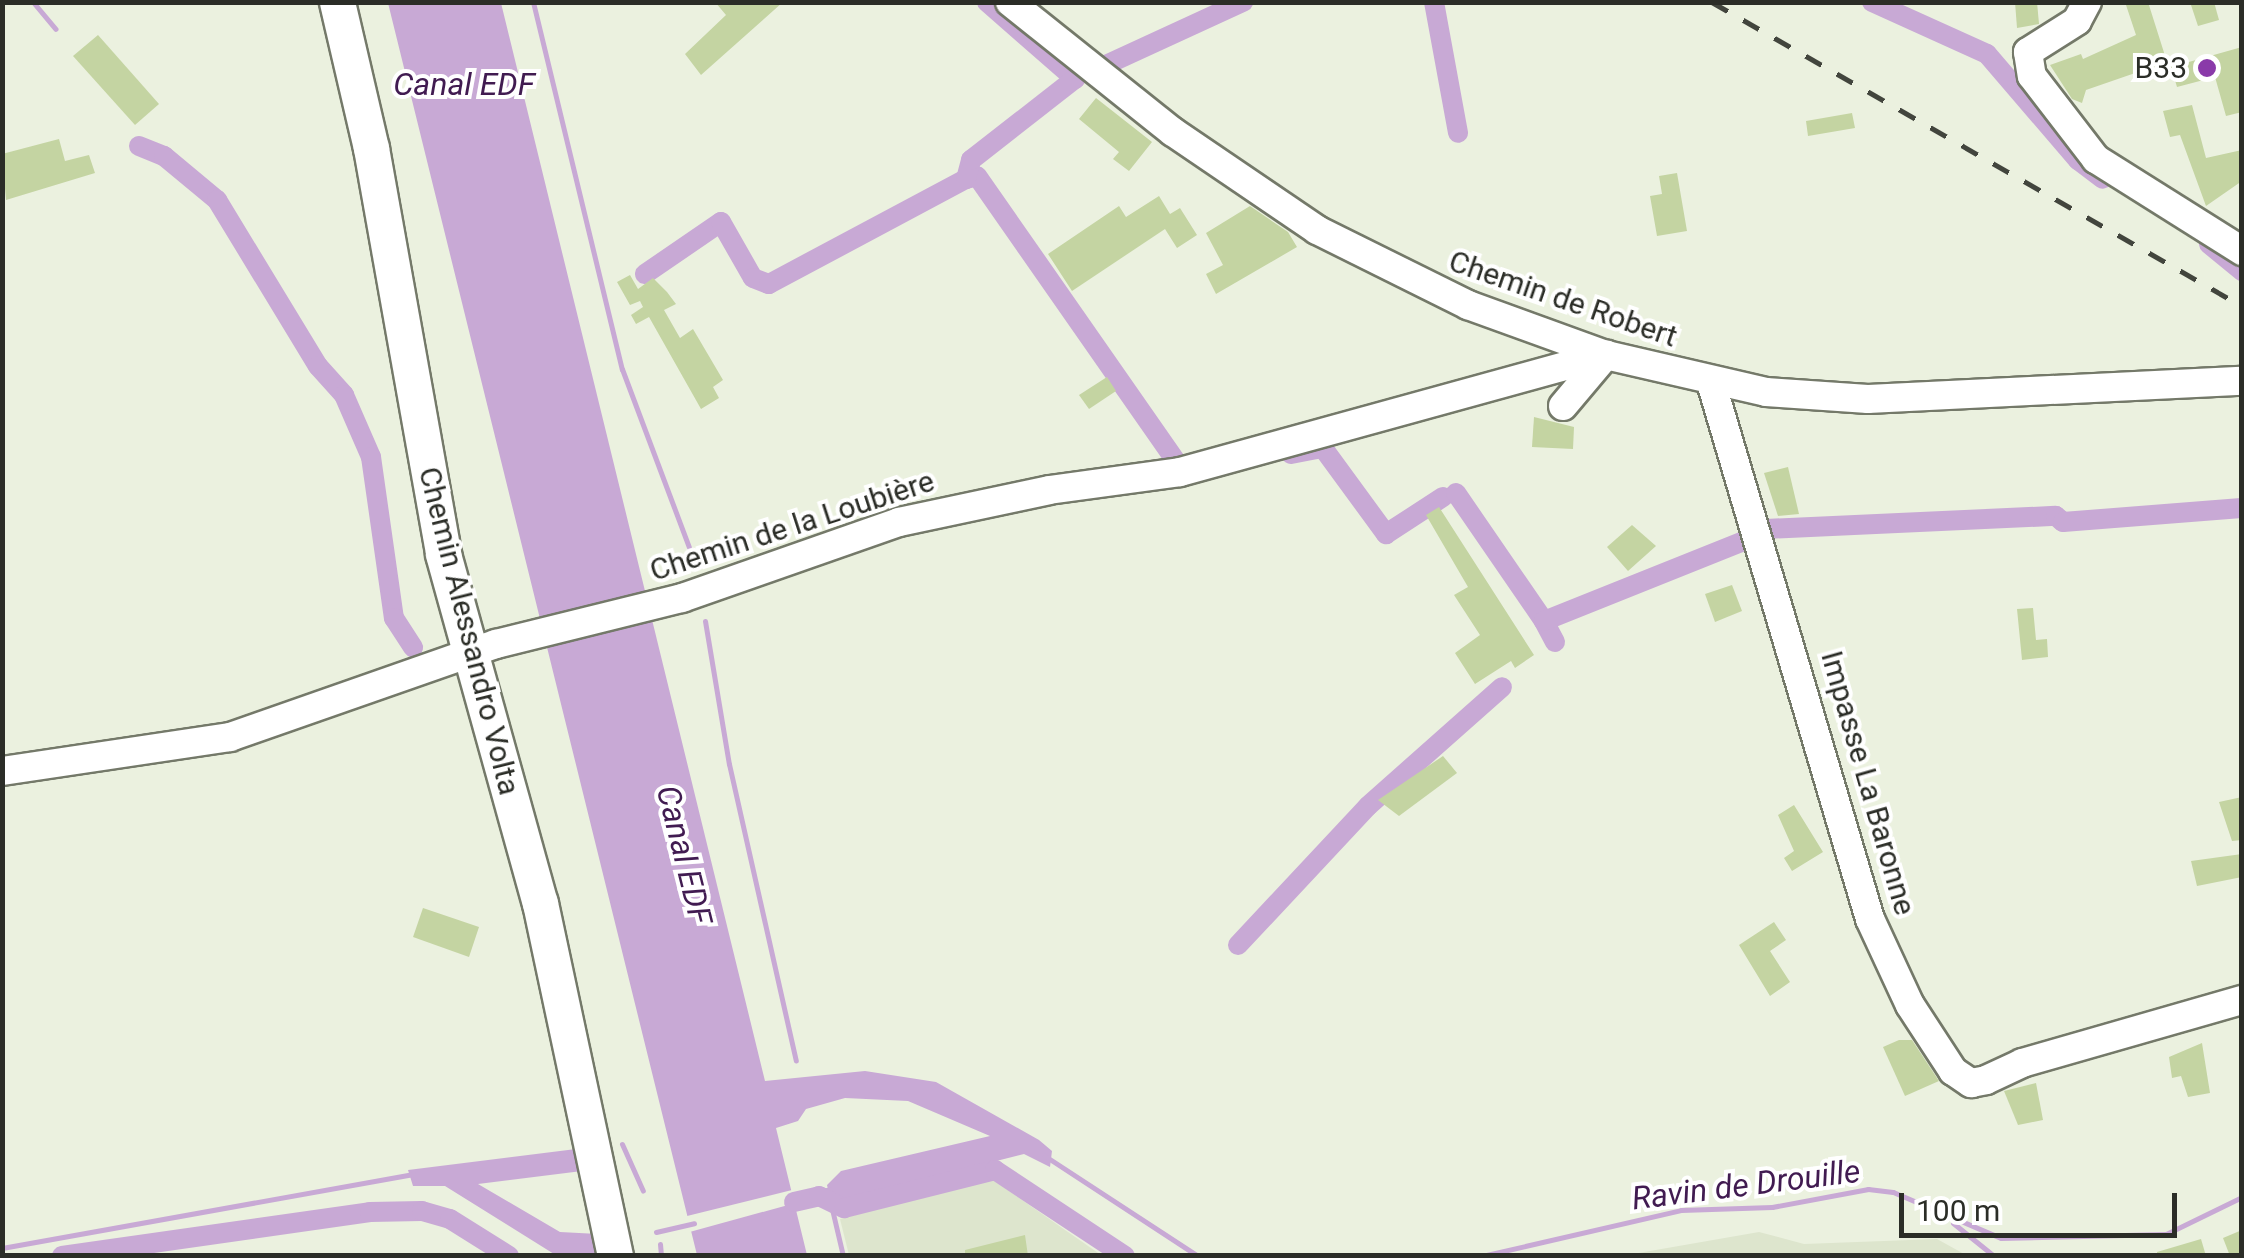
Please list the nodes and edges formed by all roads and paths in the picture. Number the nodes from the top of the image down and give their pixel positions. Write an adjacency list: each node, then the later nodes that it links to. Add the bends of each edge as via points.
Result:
1 (336, 2): 10 (main road, Chemin Alessandro Volta, via 372,148 440,535)
2 (1010, 2): 6 (street, Chemin de Robert, via 1213,162 1317,230 1468,305)
3 (2087, 2): 4 (street, via 2077,21)
4 (2056, 16): 5 (street, via 2027,65 2091,154)
5 (2242, 251)
6 (1606, 355): 8 (street, Chemin de Robert); 9 (street); 10 (street, Chemin de la Loubière, via 1180,472 1049,490 899,522 682,598)
7 (2242, 381): 8 (street, Chemin de Robert, via 1868,398)
8 (1711, 382): 12 (street, Impasse La Baronne, via 1870,919 1910,1005 1954,1071 1971,1084)
9 (1564, 406)
10 (482, 649): 11 (street, Chemin de la Loubière, via 230,736); 13 (main road, Chemin Alessandro Volta)
11 (2, 771)
12 (2242, 1000)
13 (615, 1256)

